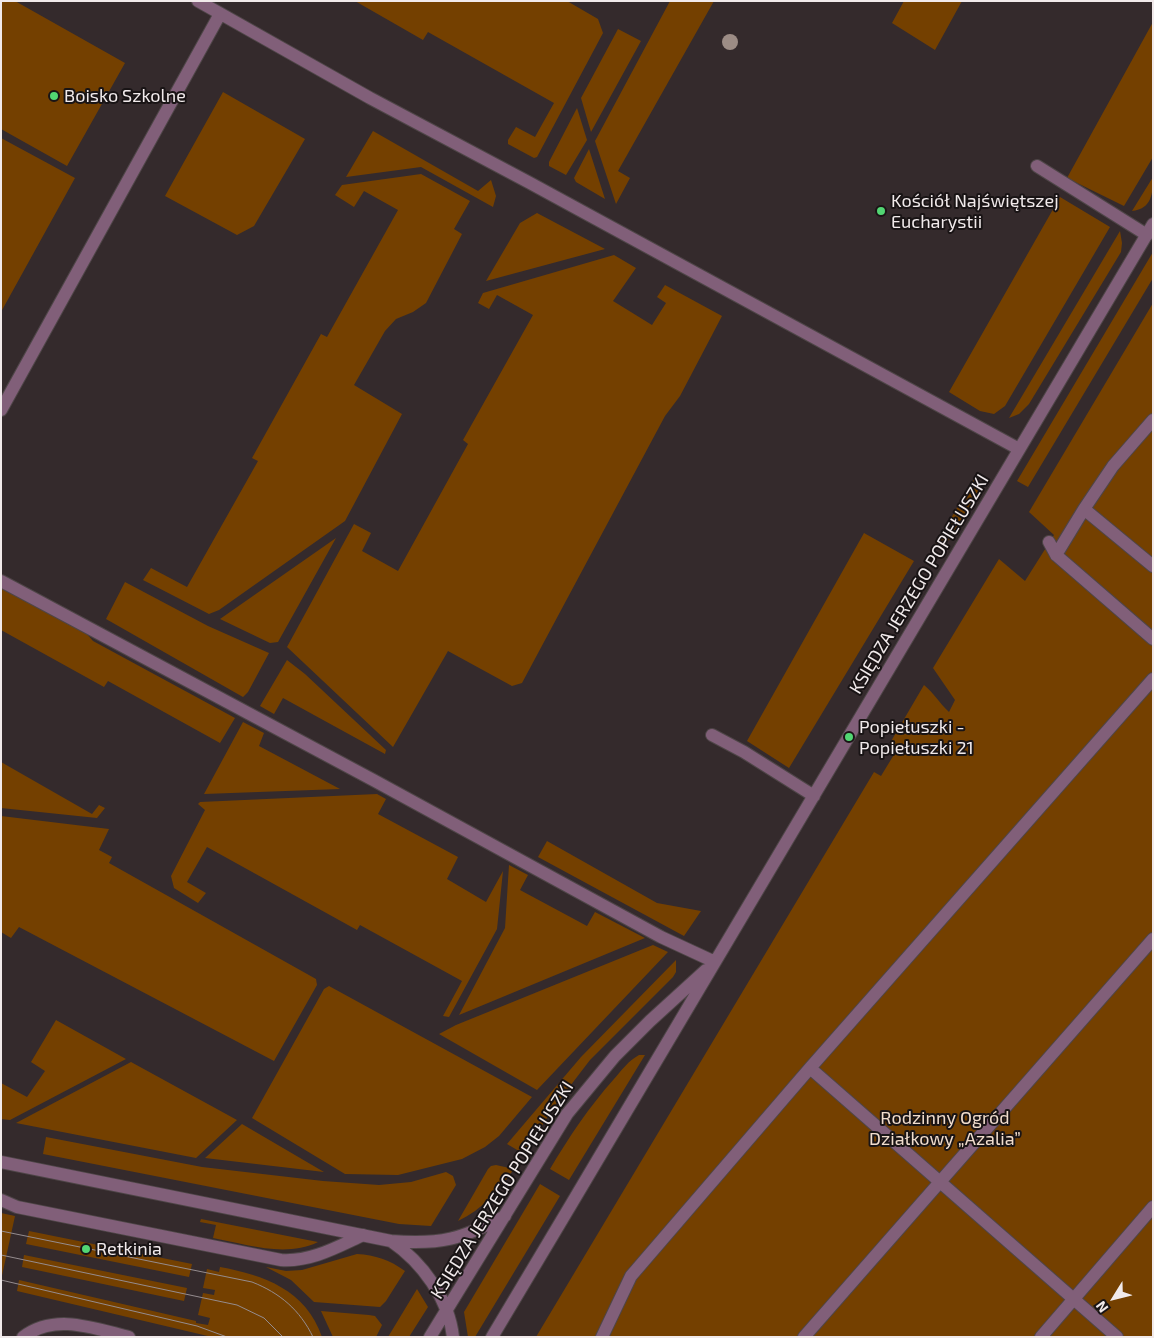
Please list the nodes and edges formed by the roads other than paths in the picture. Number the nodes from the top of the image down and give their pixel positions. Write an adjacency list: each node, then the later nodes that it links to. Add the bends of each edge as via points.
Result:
1 (198, 1): 2 (street)
2 (220, 14): 5 (street); 7 (street)
3 (1037, 166): 4 (street)
4 (1150, 229): 7 (street, KSIĘDZA JERZEGO POPIEŁUSZKI)
5 (1, 410)
6 (1153, 420): 8 (street, via 1113,466)
7 (1019, 450): 16 (street, KSIĘDZA JERZEGO POPIEŁUSZKI)
8 (1084, 509): 10 (street); 11 (street)
9 (1049, 542): 10 (street)
10 (1056, 555): 13 (street)
11 (1153, 566)
12 (1, 581): 18 (street, via 661,937)
13 (1153, 639)
14 (1153, 679): 19 (street)
15 (712, 735): 16 (street)
16 (814, 796): 18 (street, KSIĘDZA JERZEGO POPIEŁUSZKI)
17 (1153, 939): 21 (street)
18 (715, 962): 24 (street, KSIĘDZA JERZEGO POPIEŁUSZKI, via 650,1021 594,1079 567,1114); 33 (street, KSIĘDZA JERZEGO POPIEŁUSZKI)
19 (810, 1068): 21 (street); 34 (street, via 631,1276)
20 (1, 1162): 25 (street)
21 (940, 1182): 27 (street); 35 (street)
22 (1, 1200): 25 (street, via 17,1208 281,1260 311,1257)
23 (1153, 1207): 27 (street)
24 (505, 1216): 26 (street, via 452,1239 415,1243); 28 (street, KSIĘDZA JERZEGO POPIEŁUSZKI)
25 (364, 1235): 26 (street)
26 (391, 1241): 28 (street, via 420,1268)
27 (1074, 1298): 36 (street); 37 (street)
28 (446, 1310): 31 (street, KSIĘDZA JERZEGO POPIEŁUSZKI); 32 (street)
29 (23, 1337): 30 (street, via 36,1329 62,1323)
30 (129, 1337)
31 (430, 1337)
32 (453, 1337)
33 (492, 1337)
34 (602, 1337)
35 (804, 1337)
36 (1041, 1337)
37 (1117, 1337)

